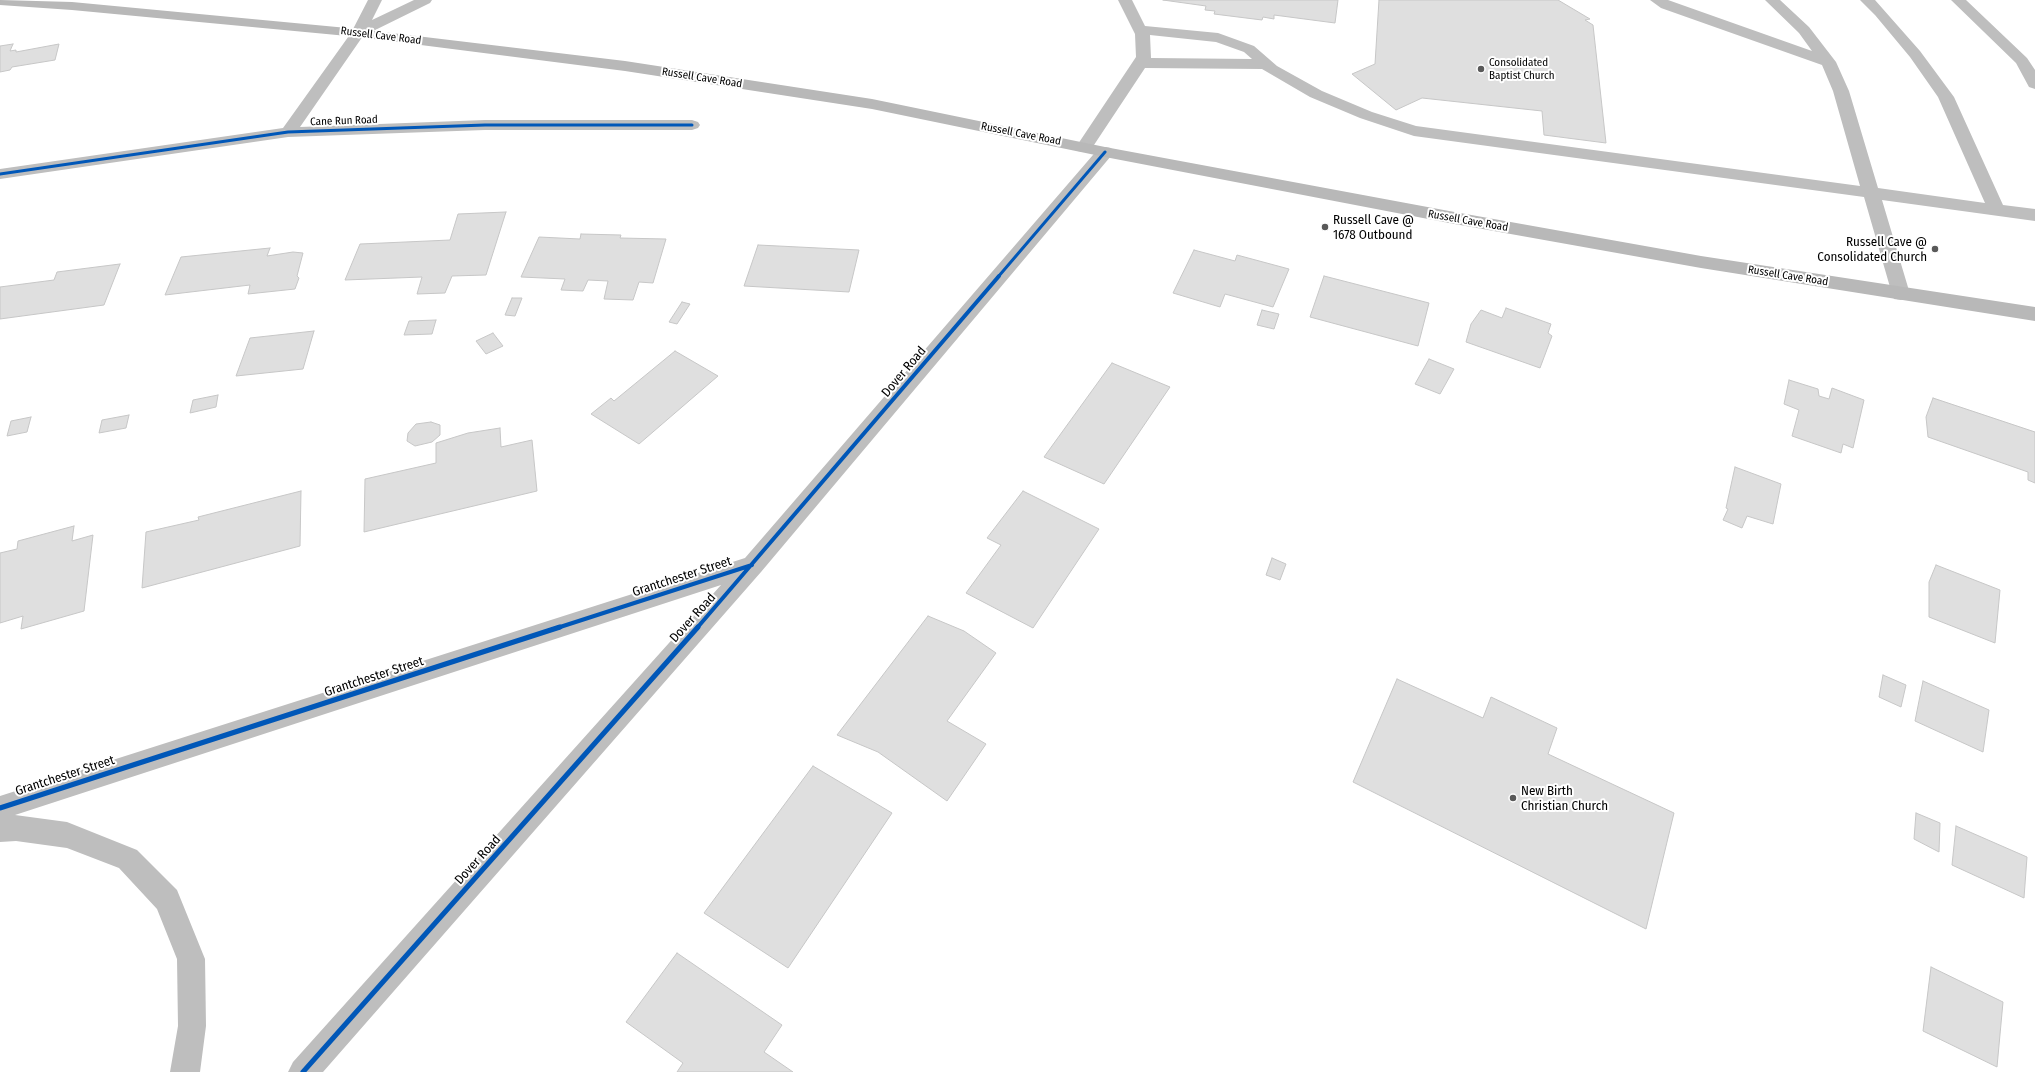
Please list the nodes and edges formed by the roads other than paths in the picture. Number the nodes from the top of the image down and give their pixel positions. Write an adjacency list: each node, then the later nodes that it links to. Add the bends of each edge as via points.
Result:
1 (375, 0): 10 (street, Cane Run Road)
2 (425, 0): 10 (street)
3 (1125, 0): 9 (street)
4 (1657, 0): 11 (street)
5 (1772, 0): 11 (street, via 1804,30)
6 (1866, 0): 20 (street, via 1880,12 1915,54 1946,97)
7 (1958, 0): 14 (street, via 2022,61)
8 (0, 1): 10 (main road, Russell Cave Road)
9 (1140, 30): 12 (street, via 1144,57); 13 (street, via 1218,38 1249,49)
10 (358, 33): 16 (street, Cane Run Road); 17 (main road, Russell Cave Road, via 625,66 872,104)
11 (1828, 62): 19 (street, via 1841,91)
12 (1139, 63): 13 (street); 17 (street, Dover Road)
13 (1267, 64): 19 (street, via 1316,94 1414,131)
14 (2035, 84)
15 (692, 125): 16 (street, Cane Run Road, via 485,125)
16 (288, 132): 18 (street, Cane Run Road)
17 (1095, 149): 22 (main road, Russell Cave Road, via 1457,219); 24 (street, Dover Road)
18 (0, 174)
19 (1871, 193): 20 (street); 22 (street)
20 (1997, 210): 21 (street)
21 (2035, 215)
22 (1901, 294): 23 (main road, Russell Cave Road)
23 (2035, 314)
24 (753, 565): 25 (street, Grantchester Street); 28 (street, Dover Road)
25 (0, 808)
26 (0, 829): 27 (street, via 16,828 67,835 128,859 167,900 191,959 192,1026)
27 (185, 1072)
28 (303, 1072)

